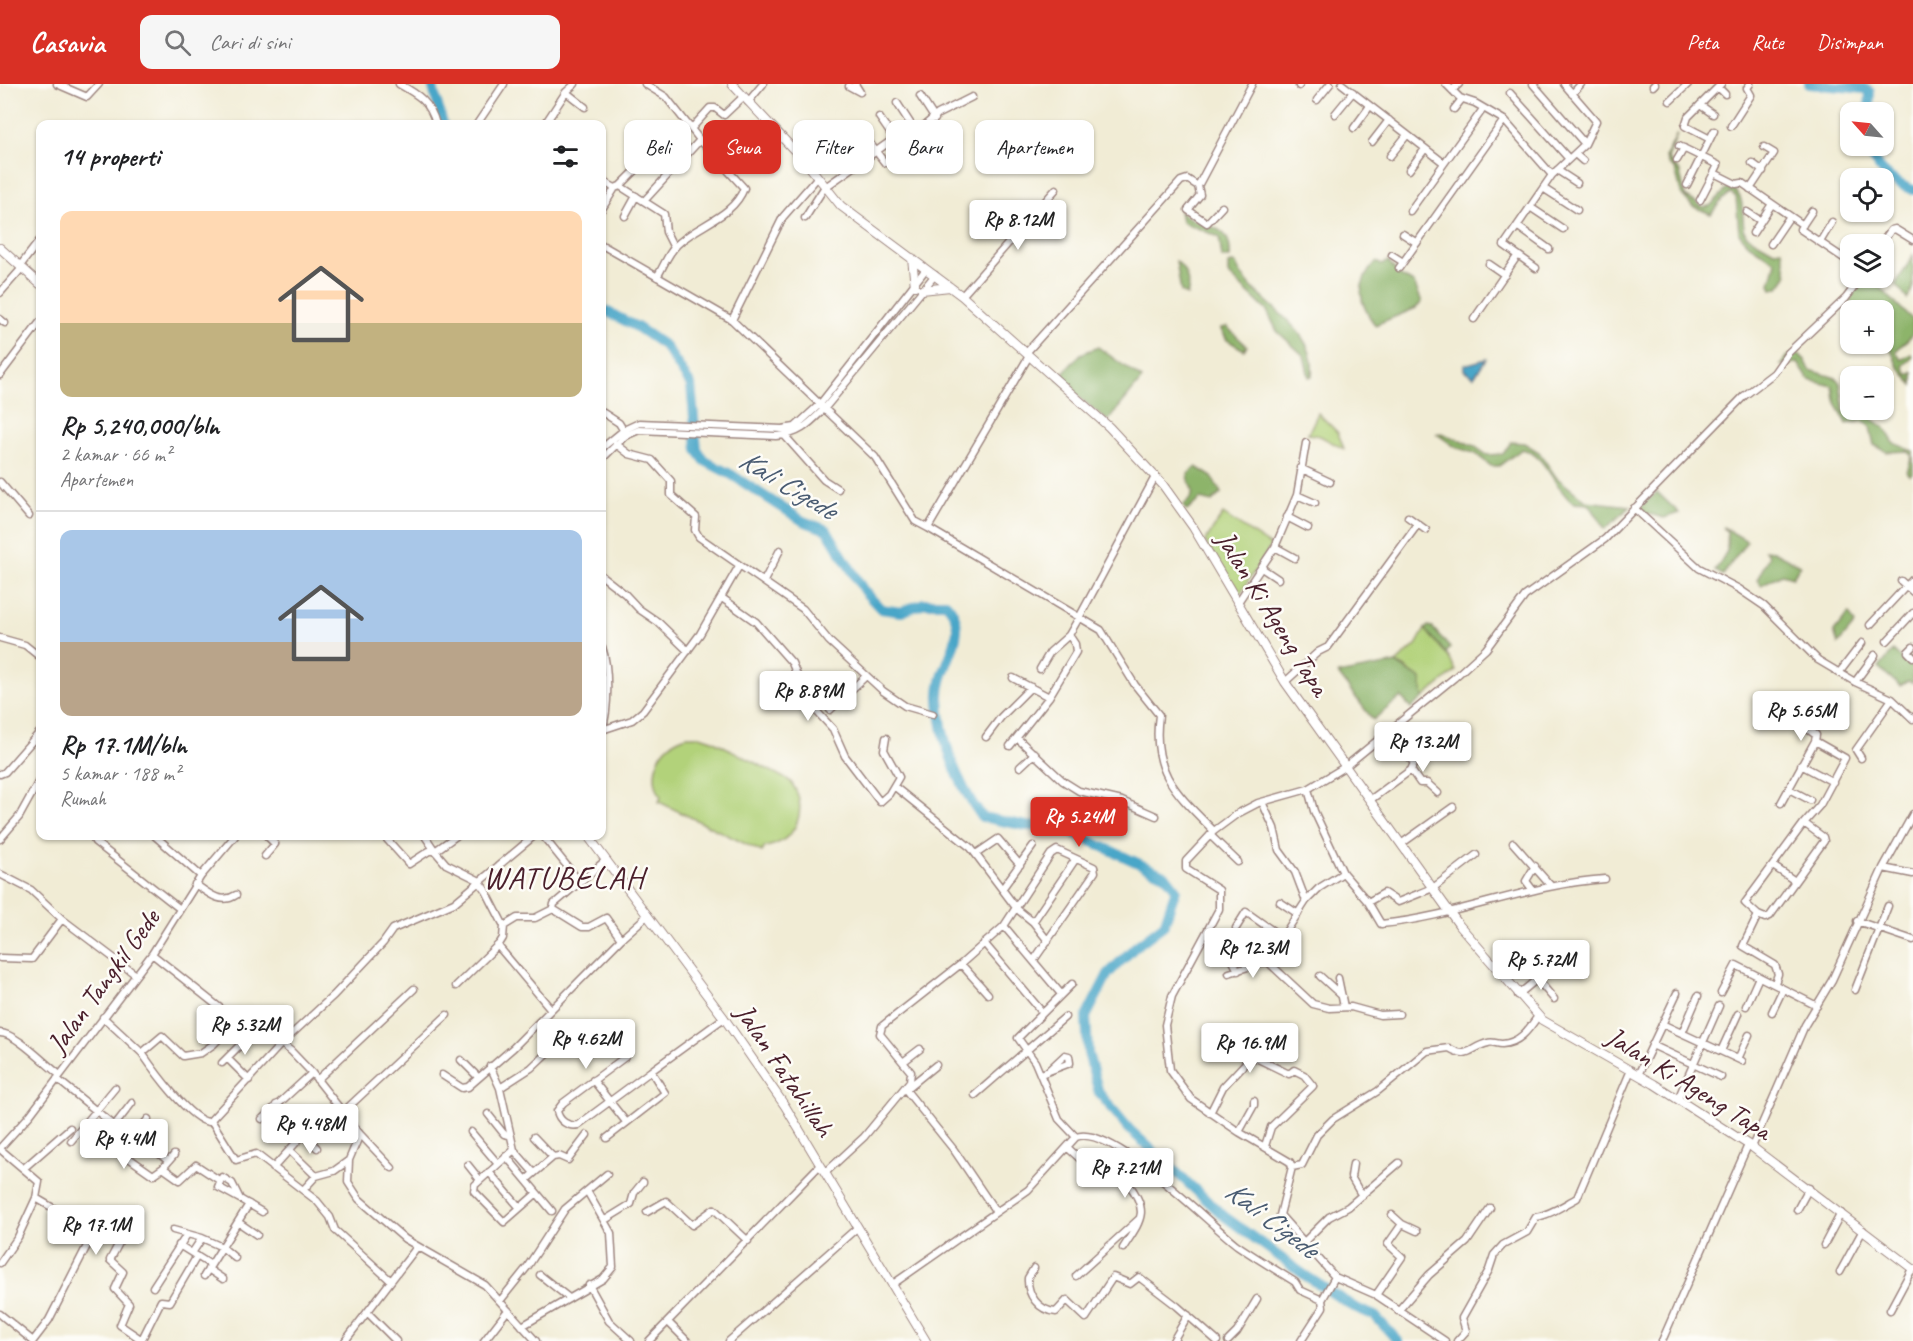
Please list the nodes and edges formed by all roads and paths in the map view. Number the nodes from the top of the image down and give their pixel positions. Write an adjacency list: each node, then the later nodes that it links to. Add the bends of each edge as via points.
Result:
1 (57, 84): 2 (street, via 87,97)
2 (99, 84)
3 (399, 84): 41 (street, via 423,98)
4 (504, 84): 42 (street)
5 (575, 84): 21 (street)
6 (645, 84): 44 (street, via 666,97)
7 (732, 84): 29 (street, Jalan Ki Ageng Tapa)
8 (763, 84): 29 (street)
9 (1252, 84): 80 (street)
10 (1330, 84): 30 (street)
11 (1342, 84): 22 (street)
12 (1446, 84): 20 (street)
13 (1459, 84): 20 (street)
14 (1533, 84): 59 (street)
15 (1564, 84): 24 (street)
16 (1581, 84): 24 (street)
17 (1688, 84): 31 (street)
18 (1750, 84): 50 (street, via 1747,88 1751,95)
19 (1720, 86): 25 (street); 33 (street)
20 (1452, 90): 28 (street)
21 (566, 92): 35 (street); 43 (street)
22 (1353, 92): 34 (street); 38 (street)
23 (1510, 93): 64 (street)
24 (1572, 94): 59 (street, via 1596,121)
25 (1725, 94)
26 (920, 96): 46 (street)
27 (972, 97): 46 (street, via 938,114)
28 (1462, 99): 36 (street); 37 (street)
29 (745, 100): 52 (street, via 726,115 710,108); 76 (street, Jalan Ki Ageng Tapa)
30 (1317, 100)
31 (1670, 101)
32 (897, 103): 45 (street)
33 (1700, 105): 39 (street); 55 (street, via 1685,126)
34 (1370, 106): 47 (street); 51 (street)
35 (585, 107)
36 (1483, 109): 48 (street); 69 (street)
37 (1454, 110)
38 (1335, 114)
39 (1713, 114)
40 (879, 117): 49 (street)
41 (435, 120)
42 (480, 120)
43 (548, 120)
44 (684, 120)
45 (908, 120)
46 (934, 120)
47 (1389, 120): 54 (street); 57 (street)
48 (1503, 120): 73 (street); 110 (street)
49 (886, 126)
50 (1731, 126)
51 (1354, 128)
52 (691, 129): 56 (street)
53 (1714, 131): 55 (street)
54 (1407, 135): 61 (street); 63 (street)
55 (1710, 139): 65 (street)
56 (700, 140): 87 (street); 115 (street, via 734,174 744,190 724,213)
57 (1372, 142)
58 (886, 144): 62 (street)
59 (1585, 144): 64 (street)
60 (1764, 147): 72 (street, via 1774,153)
61 (1425, 149): 69 (street); 71 (street)
62 (875, 151): 68 (street); 82 (street)
63 (1390, 156)
64 (1572, 157): 67 (street); 73 (street)
65 (1701, 157): 66 (street, via 1681,147); 74 (street, via 1718,165); 79 (street)
66 (1677, 160)
67 (1583, 161)
68 (885, 163)
69 (1444, 163): 95 (street)
70 (1752, 163): 72 (street)
71 (1409, 170)
72 (1763, 171): 85 (street)
73 (1555, 172): 78 (street); 83 (street)
74 (1714, 173): 85 (street); 88 (street)
75 (631, 174): 81 (street)
76 (817, 178): 82 (street, Jalan Ki Ageng Tapa); 135 (street, via 783,217)
77 (606, 183): 81 (street)
78 (1577, 183)
79 (1687, 185)
80 (1198, 186): 91 (street, via 1200,195 1188,210 1207,223); 137 (street, via 1187,179 1181,181)
81 (617, 187): 86 (street); 89 (street)
82 (824, 188): 99 (street); 120 (street, Jalan Ki Ageng Tapa, via 841,206)
83 (1543, 188): 92 (street); 93 (street)
84 (1056, 189): 133 (street)
85 (1750, 189): 90 (street)
86 (636, 196): 87 (street); 97 (street)
87 (645, 200): 115 (street, via 664,214 666,232)
88 (1700, 200)
89 (606, 202)
90 (1772, 204): 98 (street); 100 (street)
91 (1222, 207)
92 (1530, 207): 103 (street); 104 (street)
93 (1577, 210)
94 (1812, 211): 102 (street)
95 (1410, 212)
96 (1747, 212): 100 (street)
97 (625, 216)
98 (1790, 216): 102 (street); 111 (street)
99 (805, 218)
100 (1761, 221): 105 (street)
101 (1832, 222): 109 (street)
102 (1803, 225): 109 (street, via 1800,229)
103 (1517, 226): 116 (street); 118 (street, via 1504,245)
104 (1563, 229)
105 (1753, 233)
106 (1403, 234): 110 (street)
107 (1888, 234): 108 (street, via 1895,229)
108 (1913, 240)
109 (1820, 242): 119 (street)
110 (1417, 243): 117 (street, via 1401,265)
111 (1771, 243)
112 (36, 246): 122 (street)
113 (606, 247): 127 (street)
114 (0, 248): 122 (street)
115 (674, 248): 127 (street)
116 (1549, 249)
117 (1392, 255)
118 (1518, 255): 123 (street); 126 (street)
119 (1840, 256)
120 (912, 258): 124 (street, Jalan Ki Ageng Tapa); 130 (street)
121 (1490, 264): 126 (street)
122 (21, 267): 128 (street); 132 (street)
123 (1536, 268)
124 (926, 269): 125 (street, Jalan Ki Ageng Tapa); 130 (street)
125 (934, 275): 129 (street, Jalan Ki Ageng Tapa); 130 (street)
126 (1505, 275): 134 (street)
127 (657, 277): 135 (street)
128 (36, 280)
129 (950, 287): 130 (street); 133 (street, Jalan Ki Ageng Tapa)
130 (918, 288): 139 (street)
131 (1854, 288): 155 (street, via 1788,353 1774,374 1744,396)
132 (0, 294)
133 (962, 296): 137 (street, Jalan Ki Ageng Tapa)
134 (1474, 319)
135 (732, 320): 139 (street)
136 (36, 327): 138 (street)
137 (1028, 355): 149 (street, Jalan Ki Ageng Tapa, via 1109,427); 160 (street)
138 (0, 375)
139 (822, 406): 141 (street, via 788,428); 143 (street, via 805,428); 160 (street, via 875,457 915,521)
140 (606, 415): 142 (street, via 619,423)
141 (705, 428): 142 (street); 143 (street)
142 (625, 433): 145 (street); 146 (street)
143 (785, 436): 152 (street, via 824,480)
144 (1306, 443): 148 (street)
145 (616, 444): 147 (street); 166 (street, via 629,454 652,460 671,481 671,495 696,517 697,535)
146 (606, 445)
147 (606, 455)
148 (1300, 468): 151 (street); 153 (street)
149 (1155, 477): 175 (street, Jalan Ki Ageng Tapa, via 1192,527); 177 (street)
150 (0, 482): 156 (street)
151 (1330, 483)
152 (838, 489)
153 (1297, 495): 154 (street); 157 (street)
154 (1316, 503)
155 (1634, 508): 190 (street, via 1699,568 1764,606 1818,660); 204 (street, via 1605,539 1525,596 1486,649)
156 (29, 516)
157 (1287, 517): 161 (street); 163 (street)
158 (1408, 518): 159 (street)
159 (1418, 524): 162 (street); 193 (street, via 1328,647)
160 (928, 528): 177 (street)
161 (1308, 528)
162 (1426, 530)
163 (1275, 547): 165 (street); 167 (street)
164 (780, 550): 171 (street)
165 (1295, 558)
166 (739, 566): 171 (street); 174 (street)
167 (1263, 568): 169 (street); 175 (street)
168 (606, 579): 184 (street)
169 (1278, 579)
170 (1913, 579): 172 (street)
171 (764, 581): 191 (street, via 803,609)
172 (1904, 583): 173 (street); 178 (street)
173 (1913, 591)
174 (722, 598): 184 (street); 220 (street, via 756,622 792,663 808,702 833,729 838,746 879,801)
175 (1238, 602): 193 (street, Jalan Ki Ageng Tapa)
176 (1913, 613): 181 (street)
177 (1080, 616): 179 (street); 233 (street, via 1101,630 1135,685 1157,711 1156,741 1166,777)
178 (1870, 626)
179 (1069, 635): 189 (street, via 1050,652); 196 (street, via 1076,652)
180 (0, 638): 185 (street, via 25,645)
181 (1887, 641)
182 (1862, 643): 190 (street)
183 (1913, 647): 187 (street, via 1908,652)
184 (688, 651): 203 (street, via 636,717)
185 (36, 654)
186 (1875, 655): 194 (street)
187 (1913, 657)
188 (606, 663): 200 (street)
189 (1040, 669)
190 (1839, 673): 194 (street)
191 (866, 676): 199 (street); 201 (street, via 904,706)
192 (1013, 678): 195 (street)
193 (1285, 682): 214 (street, Jalan Ki Ageng Tapa)
194 (1855, 682): 197 (street)
195 (1031, 687): 196 (street); 205 (street)
196 (1048, 697): 207 (street)
197 (1892, 699): 202 (street); 212 (street, via 1856,750)
198 (1803, 702): 208 (street, via 1794,718 1816,735)
199 (830, 710)
200 (606, 714)
201 (933, 714)
202 (1913, 719)
203 (606, 728)
204 (1388, 733): 214 (street); 216 (street, via 1414,763)
205 (986, 737)
206 (886, 738): 220 (street, via 884,750 899,776)
207 (1017, 738): 210 (street); 211 (street)
208 (1815, 741): 213 (street); 218 (street, via 1845,758)
209 (36, 744): 217 (street)
210 (1010, 746)
211 (1035, 753): 215 (street); 230 (street, via 1063,782 1079,791 1122,801)
212 (1861, 758)
213 (1801, 765): 218 (street); 222 (street)
214 (1346, 766): 221 (street); 224 (street, Jalan Ki Ageng Tapa)
215 (1020, 767)
216 (1411, 770): 223 (street, via 1420,783 1427,783); 224 (street)
217 (0, 774)
218 (1833, 782): 231 (street)
219 (36, 786): 234 (street)
220 (895, 787): 249 (street)
221 (1308, 789): 226 (street); 259 (street)
222 (1789, 789): 225 (street); 227 (street)
223 (1438, 793)
224 (1370, 800): 246 (street, Jalan Ki Ageng Tapa)
225 (1810, 800)
226 (1262, 802): 233 (street); 273 (street, via 1279,850 1295,872)
227 (1781, 802)
228 (1453, 807): 246 (street)
229 (1913, 814): 232 (street)
230 (1156, 816)
231 (1804, 824): 257 (street); 266 (street, via 1825,839)
232 (1910, 824): 258 (street)
233 (1212, 833): 254 (street); 386 (street, via 1185,865 1219,890 1220,909 1172,996 1165,1025 1170,1070 1179,1086)
234 (0, 840)
235 (94, 840): 277 (street)
236 (160, 840): 262 (street)
237 (231, 840): 262 (street, Jalan Tangkil Gede)
238 (271, 840): 251 (street, via 275,844)
239 (388, 840): 248 (street, via 409,864)
240 (428, 840): 248 (street)
241 (450, 840): 248 (street)
242 (529, 840): 264 (street)
243 (546, 840): 265 (street)
244 (591, 840): 252 (street, Jalan Fatahillah)
245 (1513, 843): 256 (street)
246 (1401, 844): 269 (street, Jalan Ki Ageng Tapa)
247 (1033, 846): 255 (street)
248 (435, 851): 264 (street, via 446,864)
249 (976, 854): 255 (street, via 998,839); 270 (street)
250 (1476, 855): 269 (street)
251 (265, 856)
252 (606, 860): 265 (street); 282 (street, Jalan Fatahillah)
253 (1075, 860): 279 (street, via 1055,850); 286 (street); 294 (street, via 1094,867 1095,872)
254 (1238, 862)
255 (1020, 865): 270 (street)
256 (1535, 866): 268 (street); 271 (street, via 1526,881)
257 (1773, 866): 266 (street); 283 (street, via 1745,903)
258 (1883, 868): 261 (street); 285 (street)
259 (1343, 873): 273 (street); 275 (street)
260 (0, 874): 284 (street, via 31,890)
261 (1913, 874)
262 (201, 876): 267 (street, Jalan Tangkil Gede)
263 (1605, 879): 268 (street)
264 (478, 880): 287 (street); 349 (street, via 453,903 401,924)
265 (579, 881): 278 (street)
266 (1795, 881): 283 (street, via 1770,916)
267 (195, 885): 272 (street, via 218,898); 277 (street, Jalan Tangkil Gede)
268 (1551, 886): 271 (street)
269 (1433, 888): 275 (street, via 1398,902 1384,893); 280 (street, Jalan Ki Ageng Tapa)
270 (1002, 889): 279 (street)
271 (1532, 889): 280 (street)
272 (236, 895)
273 (1306, 901): 281 (street)
274 (1280, 902): 281 (street)
275 (1368, 902): 280 (street, via 1381,924)
276 (1888, 906): 290 (street)
277 (180, 909): 298 (street, Jalan Tangkil Gede)
278 (553, 909): 287 (street, via 535,918 517,918); 292 (street, via 582,927 606,918)
279 (1017, 909): 286 (street); 288 (street)
280 (1449, 910): 322 (street, Jalan Ki Ageng Tapa)
281 (1298, 914): 291 (street)
282 (648, 915): 292 (street); 340 (street, Jalan Fatahillah)
283 (1758, 915): 312 (street, via 1743,946 1775,965)
284 (62, 919): 300 (street, via 32,959); 307 (street)
285 (1857, 921): 290 (street); 328 (street, via 1833,980)
286 (1033, 922): 294 (street)
287 (504, 926): 297 (street)
288 (1004, 926): 295 (street); 302 (street)
289 (1236, 928): 291 (street, via 1246,912)
290 (1878, 928): 293 (street); 316 (street)
291 (1283, 938): 301 (street)
292 (621, 939): 330 (street)
293 (1913, 940)
294 (1048, 941): 302 (street)
295 (984, 943): 303 (street); 331 (street)
296 (1248, 943): 301 (street)
297 (498, 945): 314 (street); 330 (street)
298 (152, 954): 307 (street, Jalan Tangkil Gede); 342 (street)
299 (1230, 955): 305 (street)
300 (0, 958)
301 (1268, 959): 305 (street); 329 (street, via 1313,1004)
302 (1034, 960): 321 (street)
303 (961, 964): 320 (street); 333 (street)
304 (1549, 969): 311 (street)
305 (1238, 971): 306 (street)
306 (1229, 973)
307 (136, 975): 338 (street, Jalan Tangkil Gede)
308 (1320, 976): 324 (street)
309 (1759, 976): 312 (street); 319 (street, via 1734,966); 327 (street)
310 (1338, 978): 324 (street)
311 (1537, 979): 322 (street); 325 (street)
312 (1775, 983): 317 (street)
313 (1072, 984): 321 (street)
314 (456, 986)
315 (414, 989): 372 (street)
316 (1856, 990)
317 (1782, 991): 328 (street); 332 (street)
318 (1677, 993): 343 (street)
319 (1721, 993)
320 (988, 994)
321 (1061, 994): 331 (street)
322 (1518, 995): 337 (street, Jalan Ki Ageng Tapa)
323 (1698, 996): 345 (street)
324 (1342, 997): 329 (street)
325 (1554, 999)
326 (1719, 1005): 348 (street)
327 (1746, 1006)
328 (1817, 1006): 407 (street)
329 (1344, 1007): 334 (street, via 1380,1015)
330 (550, 1008): 361 (street, via 513,1048)
331 (1042, 1012): 354 (street, via 1018,1038)
332 (1772, 1012)
333 (895, 1014): 341 (street); 358 (street, via 880,1032)
334 (1399, 1014)
335 (1738, 1014): 353 (street)
336 (447, 1016): 385 (street)
337 (1538, 1016): 365 (street, Jalan Ki Ageng Tapa); 423 (street, via 1522,1037 1512,1042 1486,1043 1466,1053 1449,1048 1428,1051 1378,1091 1333,1119 1317,1135 1302,1165)
338 (103, 1017): 355 (street); 368 (street, Jalan Tangkil Gede)
339 (1065, 1017): 354 (street)
340 (724, 1018): 363 (street); 428 (street, Jalan Fatahillah, via 803,1133)
341 (901, 1020)
342 (236, 1021): 344 (street); 355 (street, via 201,1053 182,1056 162,1036)
343 (1662, 1024): 345 (street); 350 (street)
344 (252, 1033): 349 (street); 371 (street, via 224,1060)
345 (1682, 1033): 348 (street)
346 (0, 1034): 368 (street, via 7,1034 32,1051)
347 (1749, 1035): 353 (street, via 1740,1060)
348 (1703, 1042): 353 (street); 360 (street)
349 (282, 1043): 364 (street); 371 (street)
350 (1652, 1045): 360 (street); 365 (street)
351 (551, 1049): 375 (street)
352 (920, 1049): 358 (street)
353 (1721, 1051)
354 (1026, 1052): 366 (street); 377 (street)
355 (142, 1053): 390 (street, via 163,1082 200,1119)
356 (625, 1057): 373 (street)
357 (461, 1060): 369 (street)
358 (903, 1062): 376 (street, via 912,1077)
359 (936, 1065): 376 (street)
360 (1695, 1065): 370 (street); 378 (street)
361 (490, 1066): 369 (street); 375 (street)
362 (1050, 1069): 366 (street)
363 (651, 1071): 379 (street); 391 (street, via 665,1093)
364 (312, 1073): 372 (street); 382 (street)
365 (1634, 1073): 378 (street, Jalan Ki Ageng Tapa); 519 (street, via 1577,1198 1548,1216 1536,1217 1527,1233 1499,1249 1462,1318 1466,1331)
366 (1041, 1074): 403 (street, via 1059,1119)
367 (442, 1075): 369 (street, via 464,1088)
368 (59, 1077): 384 (street); 410 (street, Jalan Tangkil Gede)
369 (478, 1077)
370 (1721, 1077)
371 (249, 1080): 390 (street)
372 (317, 1080): 383 (street)
373 (593, 1080): 379 (street); 379 (street, via 563,1103 557,1111 560,1118 567,1124 578,1125)
374 (115, 1088): 384 (street)
375 (500, 1088): 399 (street)
376 (906, 1089): 428 (street, via 864,1137); 452 (street)
377 (975, 1095)
378 (1678, 1099): 407 (street, Jalan Ki Ageng Tapa)
379 (610, 1101): 391 (street)
380 (1254, 1101): 395 (street)
381 (132, 1103): 392 (street)
382 (276, 1105): 389 (street); 398 (street)
383 (337, 1105): 385 (street); 398 (street)
384 (97, 1111): 392 (street); 405 (street)
385 (342, 1113): 396 (street)
386 (1210, 1113): 395 (street); 406 (street, via 1223,1087 1252,1056 1288,1074 1294,1070 1301,1073 1313,1086 1271,1127)
387 (488, 1114): 399 (street)
388 (148, 1119): 401 (street)
389 (262, 1119)
390 (211, 1120): 426 (street, via 236,1160 253,1153)
391 (626, 1122): 404 (street)
392 (114, 1126): 397 (street); 401 (street)
393 (70, 1128): 424 (street)
394 (471, 1132): 420 (street)
395 (1239, 1132): 406 (street)
396 (360, 1134): 417 (street); 427 (street)
397 (107, 1135)
398 (303, 1135): 408 (street); 412 (street)
399 (509, 1135): 411 (street)
400 (586, 1135): 415 (street, via 568,1160)
401 (133, 1137): 418 (street); 425 (street, via 125,1148 126,1156 150,1174)
402 (534, 1137): 415 (street)
403 (1077, 1137): 409 (street); 416 (street, via 1084,1134 1097,1138)
404 (607, 1138)
405 (71, 1141)
406 (1265, 1146): 423 (street)
407 (1750, 1146): 438 (street, Jalan Ki Ageng Tapa); 520 (street)
408 (317, 1148)
409 (1068, 1148): 436 (street); 452 (street, via 1028,1190)
410 (0, 1149): 424 (street)
411 (514, 1150): 414 (street); 430 (street)
412 (290, 1151): 426 (street); 432 (street)
413 (174, 1155): 418 (street)
414 (506, 1156): 420 (street); 435 (street)
415 (553, 1157): 430 (street)
416 (1134, 1159): 455 (street, via 1128,1183 1141,1200); 491 (street, via 1236,1244 1295,1282 1300,1290)
417 (349, 1160): 432 (street, via 334,1171); 472 (street, via 351,1188 389,1226)
418 (168, 1161): 425 (street)
419 (1399, 1162): 442 (street)
420 (498, 1164): 429 (street)
421 (1353, 1164): 442 (street, via 1351,1177)
422 (468, 1165): 434 (street)
423 (1292, 1167): 467 (street, via 1280,1215)
424 (24, 1168): 443 (street, via 39,1182)
425 (163, 1168): 433 (street, via 180,1180 196,1165)
426 (273, 1168): 439 (street)
427 (392, 1168)
428 (822, 1169): 459 (street, Jalan Fatahillah); 466 (street)
429 (489, 1172): 434 (street); 446 (street)
430 (534, 1173): 435 (street)
431 (607, 1174): 440 (street)
432 (316, 1176): 439 (street)
433 (219, 1180): 444 (street, via 220,1189); 444 (street, via 225,1177 237,1189)
434 (480, 1180): 446 (street, via 474,1191 502,1222)
435 (526, 1180): 441 (street)
436 (1104, 1181)
437 (642, 1182): 456 (street, via 631,1204)
438 (1809, 1188): 449 (street); 453 (street, Jalan Ki Ageng Tapa)
439 (304, 1189): 486 (street, via 327,1212 334,1230)
440 (587, 1191): 456 (street); 494 (street, via 565,1209)
441 (537, 1193): 446 (street); 448 (street)
442 (1362, 1196): 467 (street, via 1329,1217)
443 (36, 1198): 476 (street, via 18,1237); 504 (street, via 94,1234 49,1320)
444 (240, 1199): 445 (street)
445 (249, 1204): 450 (street); 457 (street)
446 (520, 1208)
447 (1490, 1208): 497 (street, via 1467,1242 1429,1275)
448 (552, 1210)
449 (1797, 1210)
450 (262, 1212)
451 (647, 1212): 466 (street, via 666,1201 692,1225 714,1209)
452 (996, 1212): 487 (street)
453 (1841, 1214): 461 (street, Jalan Ki Ageng Tapa); 470 (street)
454 (1392, 1215): 458 (street)
455 (1139, 1218): 473 (street); 483 (street)
456 (605, 1220): 488 (street, via 611,1233 613,1267 603,1279)
457 (238, 1222): 463 (street); 471 (street)
458 (1402, 1224): 462 (street); 490 (street, via 1388,1244 1402,1257)
459 (858, 1227): 487 (street, Jalan Fatahillah); 512 (street)
460 (173, 1230): 464 (street)
461 (1863, 1230): 479 (street, Jalan Ki Ageng Tapa); 480 (street)
462 (1418, 1231)
463 (257, 1235)
464 (186, 1236): 465 (street); 469 (street)
465 (201, 1238): 471 (street); 474 (street)
466 (748, 1241): 501 (street)
467 (1304, 1242): 485 (street)
468 (118, 1243): 503 (street, via 109,1259 123,1272 115,1289 129,1304 120,1325)
469 (179, 1245): 474 (street); 489 (street, via 166,1260)
470 (1824, 1245)
471 (222, 1247): 475 (street); 477 (street)
472 (417, 1247): 486 (street); 494 (street, via 474,1278)
473 (1123, 1248)
474 (194, 1255): 477 (street); 503 (street, via 170,1302 161,1301)
475 (235, 1258)
476 (0, 1263)
477 (210, 1267): 482 (street); 484 (street)
478 (1034, 1268): 500 (street, via 1028,1281 1031,1296 1053,1313 1067,1300 1087,1318 1114,1276 1131,1284 1140,1277)
479 (1913, 1269): 496 (street)
480 (1840, 1272)
481 (540, 1275): 492 (street)
482 (204, 1276)
483 (1076, 1276)
484 (223, 1279)
485 (1334, 1279): 490 (street); 491 (street)
486 (391, 1281): 498 (street)
487 (892, 1284): 513 (street, Jalan Fatahillah)
488 (589, 1286): 492 (street); 509 (street, via 609,1321)
489 (153, 1287)
490 (1376, 1295): 497 (street)
491 (1323, 1297): 517 (street, via 1323,1307)
492 (569, 1298): 502 (street)
493 (1257, 1299): 516 (street)
494 (500, 1301): 495 (street)
495 (508, 1310): 502 (street); 507 (street)
496 (1890, 1310)
497 (1398, 1311): 518 (street)
498 (367, 1312): 505 (street); 506 (street)
499 (0, 1314): 504 (street)
500 (1188, 1315): 514 (street); 515 (street)
501 (668, 1322): 510 (street); 511 (street)
502 (522, 1326): 508 (street)
503 (142, 1340)
504 (33, 1341)
505 (345, 1341)
506 (396, 1341)
507 (484, 1341)
508 (536, 1341)
509 (631, 1341)
510 (649, 1341)
511 (687, 1341)
512 (729, 1341)
513 (926, 1341)
514 (1173, 1341)
515 (1217, 1341)
516 (1228, 1341)
517 (1301, 1341)
518 (1445, 1341)
519 (1457, 1341)
520 (1662, 1341)

